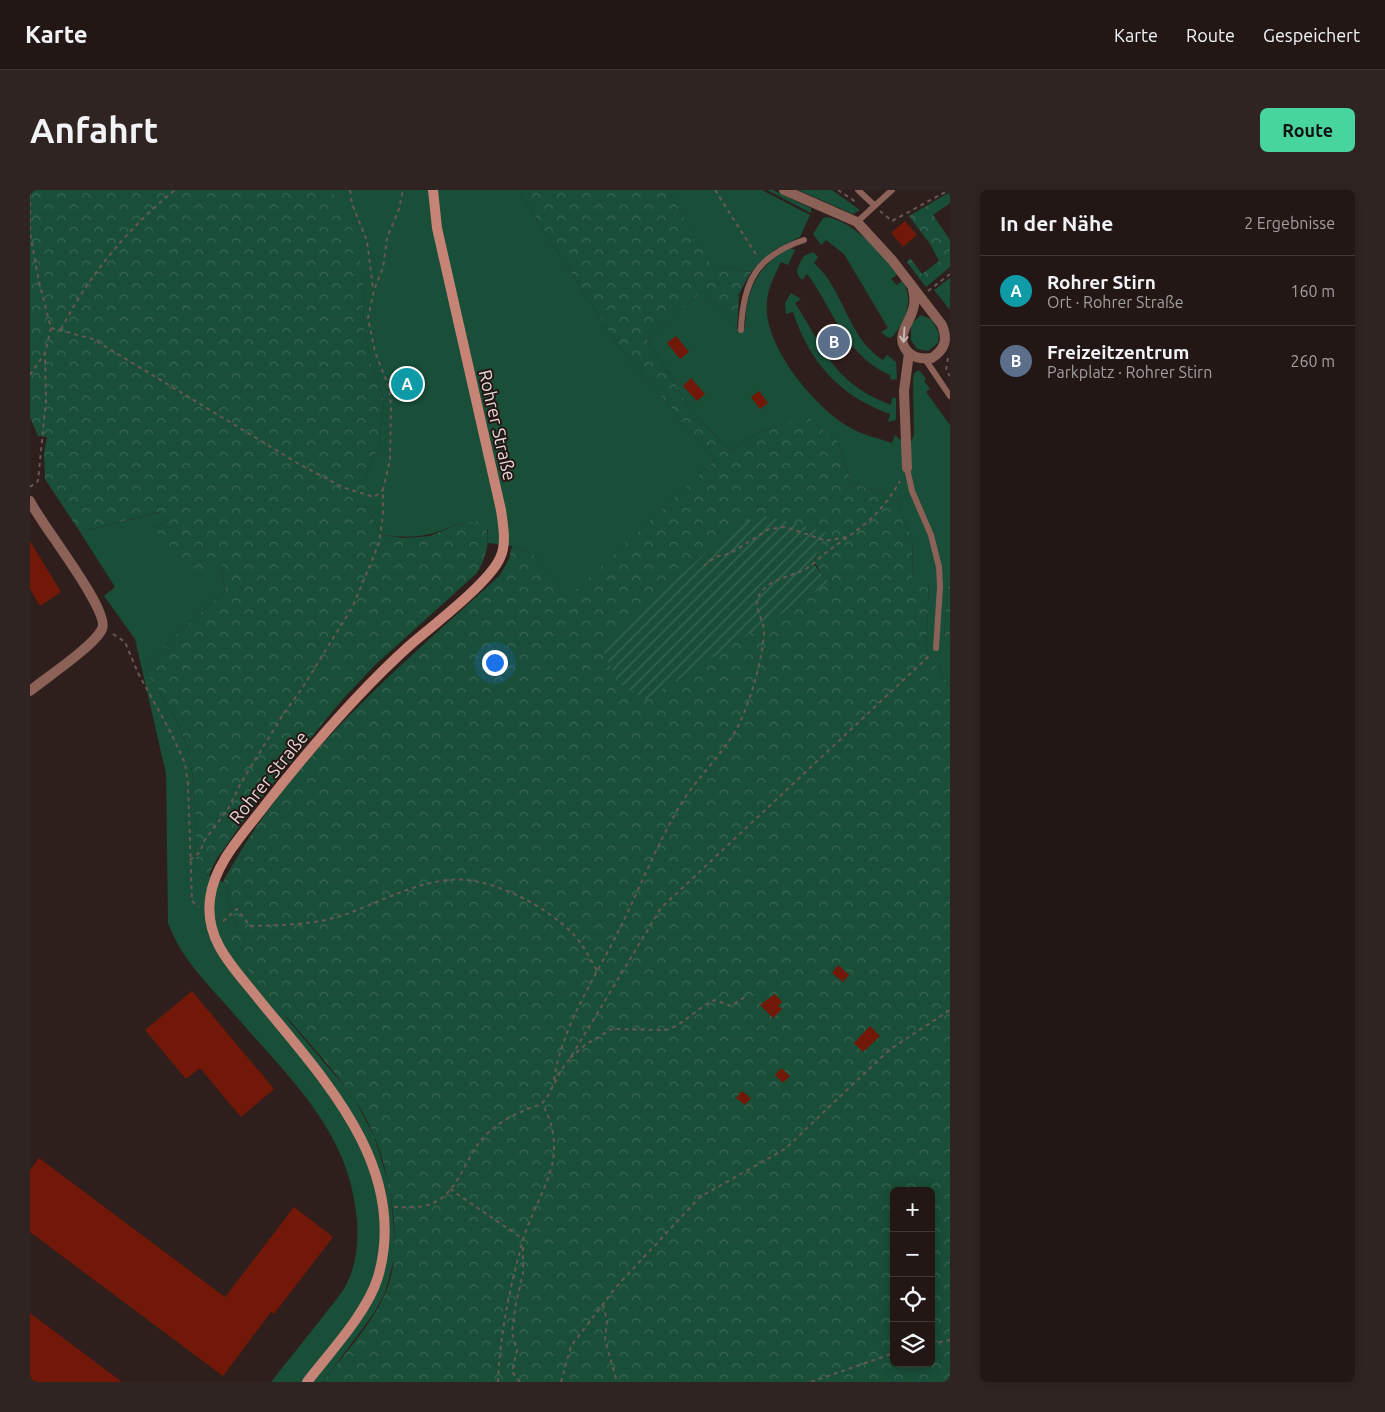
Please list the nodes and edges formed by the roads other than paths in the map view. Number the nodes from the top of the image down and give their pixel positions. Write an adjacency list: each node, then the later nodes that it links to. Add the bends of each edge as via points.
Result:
1 (433, 190): 17 (main road, Rohrer Straße, via 443,254 501,510 504,534 501,556 488,575 346,707 302,758 226,858 213,884 209,911 221,952 306,1056 350,1118 369,1153 383,1208 384,1248 378,1278 357,1316)
2 (784, 190): 6 (street)
3 (858, 190): 5 (lane)
4 (892, 190): 5 (lane)
5 (874, 205): 6 (lane)
6 (857, 222): 8 (street, via 876,240)
7 (804, 240): 9 (lane, via 777,252 765,262 746,289)
8 (913, 289): 10 (street, one-way to 10, via 914,307 902,334); 11 (street, via 942,325 946,338 939,353)
9 (741, 330)
10 (909, 353): 11 (street); 13 (street, via 904,391)
11 (925, 359): 12 (lane)
12 (950, 396)
13 (907, 468): 15 (lane, via 939,567)
14 (30, 501): 16 (street, via 100,609 104,621 89,644)
15 (936, 648)
16 (30, 691)
17 (307, 1382)

